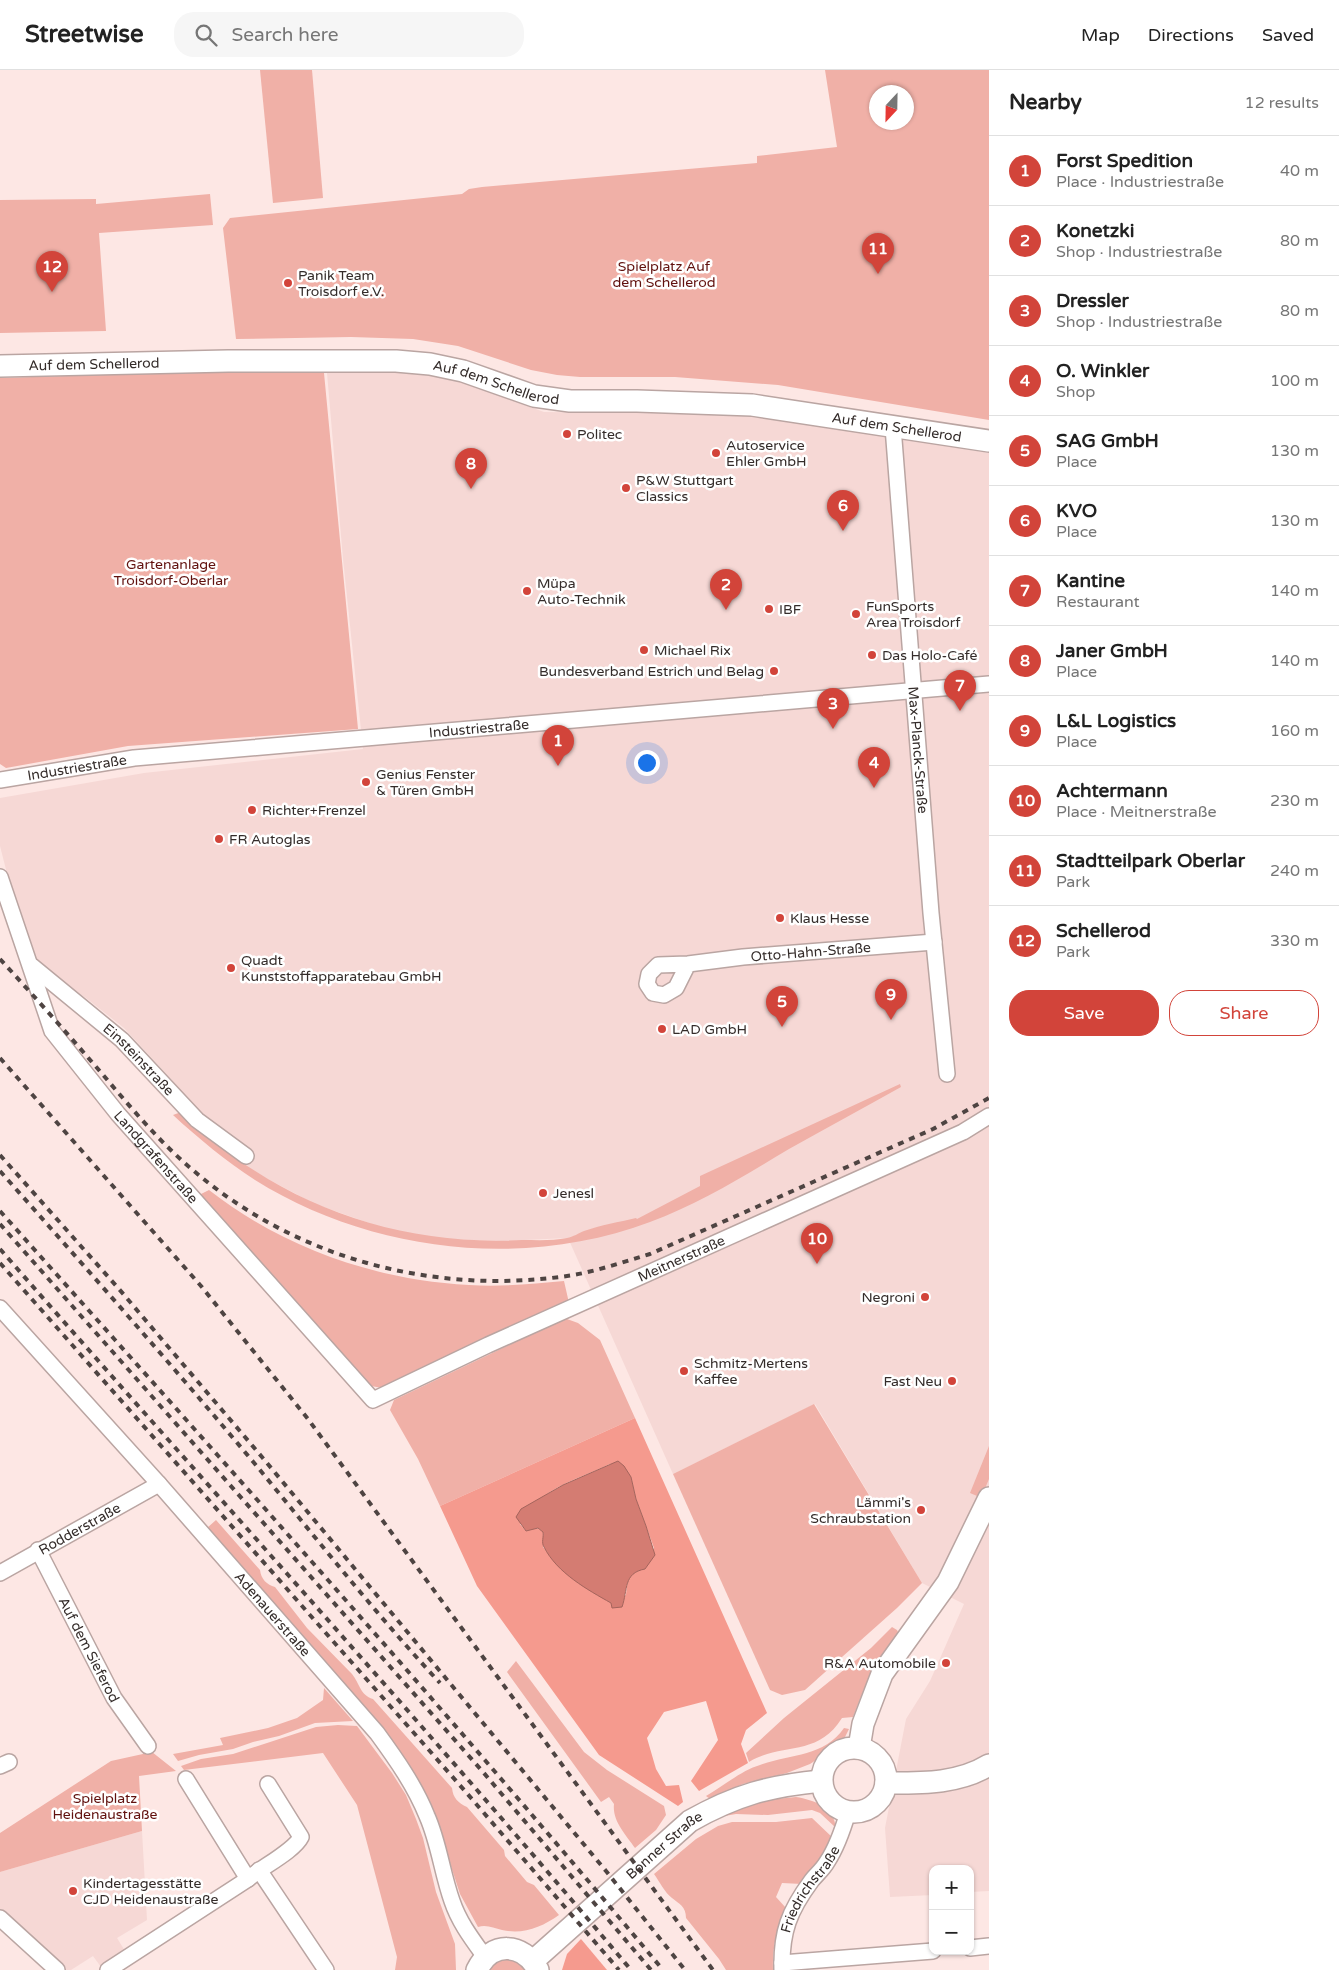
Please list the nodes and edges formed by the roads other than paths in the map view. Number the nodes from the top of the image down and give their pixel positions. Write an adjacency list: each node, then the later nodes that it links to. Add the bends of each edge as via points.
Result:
1 (0, 366): 2 (street, Auf dem Schellerod, via 315,360 430,364 463,370 552,400 752,405)
2 (892, 427): 3 (street, Auf dem Schellerod); 5 (street, Max-Planck-Straße)
3 (989, 441)
4 (989, 684): 5 (street, Industriestraße)
5 (914, 690): 6 (street, Industriestraße, via 134,758); 8 (street, Max-Planck-Straße)
6 (0, 780)
7 (0, 877): 10 (street, Landgrafenstraße)
8 (934, 942): 9 (street, Otto-Hahn-Straße); 11 (street, Max-Planck-Straße)
9 (688, 964)
10 (31, 965): 13 (street, Einsteinstraße, via 122,1040 197,1120); 15 (street, Landgrafenstraße, via 52,1031 118,1114)
11 (947, 1074)
12 (989, 1116): 15 (street, Meitnerstraße, via 963,1132 488,1345)
13 (246, 1156)
14 (0, 1308): 16 (street, Adenauerstraße)
15 (373, 1400)
16 (158, 1484): 18 (street, Rodderstraße); 33 (street, Adenauerstraße, via 363,1717 401,1766 428,1816 449,1893)
17 (989, 1498): 21 (street, via 948,1582 882,1674 862,1724)
18 (38, 1550): 19 (street, Rodderstraße); 20 (street, Auf dem Sieferod, via 114,1698)
19 (0, 1572)
20 (148, 1746)
21 (859, 1748): 24 (street, via 840,1750 832,1756 822,1772); 25 (street, via 876,1756 882,1764)
22 (989, 1765): 25 (street, via 977,1772 943,1781)
23 (186, 1779): 28 (street)
24 (821, 1781): 27 (street, via 830,1801); 34 (street, Bonner Straße, via 783,1785 748,1794 690,1821)
25 (886, 1783): 27 (street, via 878,1802 859,1812)
26 (268, 1784): 28 (street, via 301,1837)
27 (848, 1812): 35 (street, Friedrichstraße, via 827,1862 787,1921)
28 (254, 1875): 37 (street); 38 (street)
29 (0, 1918): 36 (street)
30 (989, 1946): 31 (street)
31 (974, 1948)
32 (929, 1950): 35 (street)
33 (481, 1964): 34 (street, via 494,1951 505,1949 525,1954)
34 (535, 1966)
35 (782, 1966)
36 (57, 1970)
37 (108, 1970)
38 (326, 1970)

